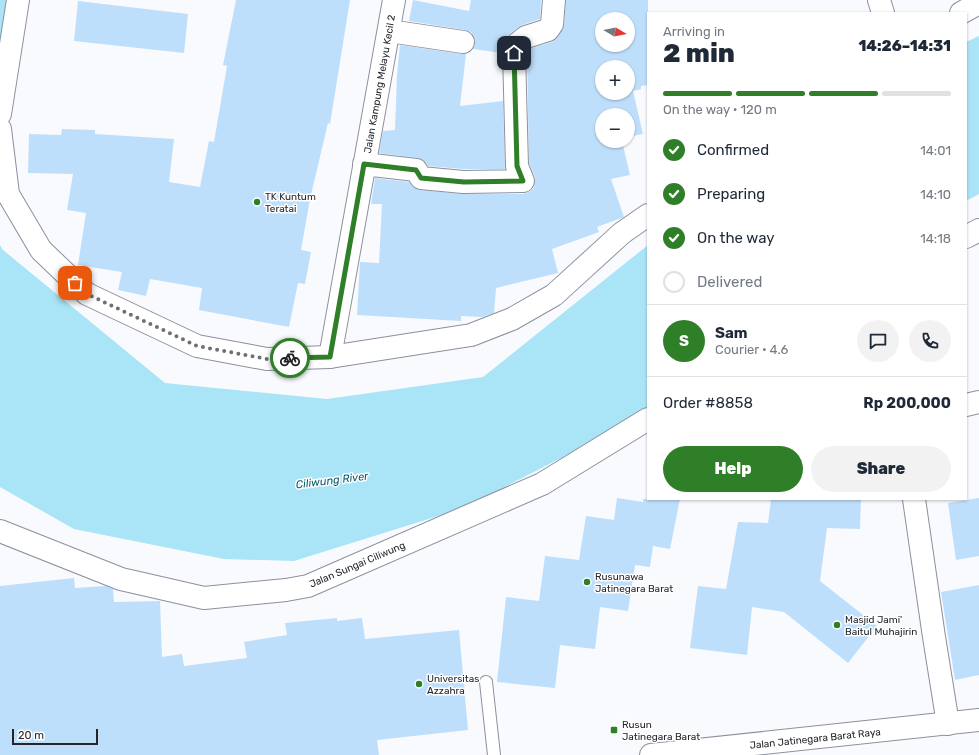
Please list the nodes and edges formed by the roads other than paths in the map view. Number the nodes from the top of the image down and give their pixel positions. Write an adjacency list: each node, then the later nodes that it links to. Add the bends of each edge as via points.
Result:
1 (18, 0): 10 (street)
2 (394, 0): 8 (street, Jalan Kampung Melayu Kecil 2)
3 (554, 0): 12 (street, via 552,24 548,30 517,44 514,53 517,166 523,181 464,182 421,178 416,170)
4 (879, 0): 6 (street)
5 (979, 3): 7 (street)
6 (882, 12)
7 (963, 12)
8 (389, 31): 9 (street); 12 (street, Jalan Kampung Melayu Kecil 2)
9 (463, 42)
10 (0, 114)
11 (0, 129): 16 (street, via 8,194 41,250 87,294 197,346 267,359)
12 (364, 164): 16 (street, Jalan Kampung Melayu Kecil 2)
13 (647, 216): 16 (street, via 622,233 554,294 512,319 471,335)
14 (979, 230): 15 (street)
15 (967, 236)
16 (330, 357)
17 (979, 402): 18 (street)
18 (967, 404)
19 (647, 420): 21 (street, Jalan Sungai Ciliwung, via 542,484 308,586 286,590 204,598 121,579)
20 (914, 500): 24 (street)
21 (0, 531)
22 (486, 682): 25 (lane)
23 (979, 720): 24 (street, Jalan Jatinegara Barat Raya)
24 (948, 724): 26 (street, Jalan Jatinegara Barat Raya)
25 (494, 755)
26 (651, 755)

